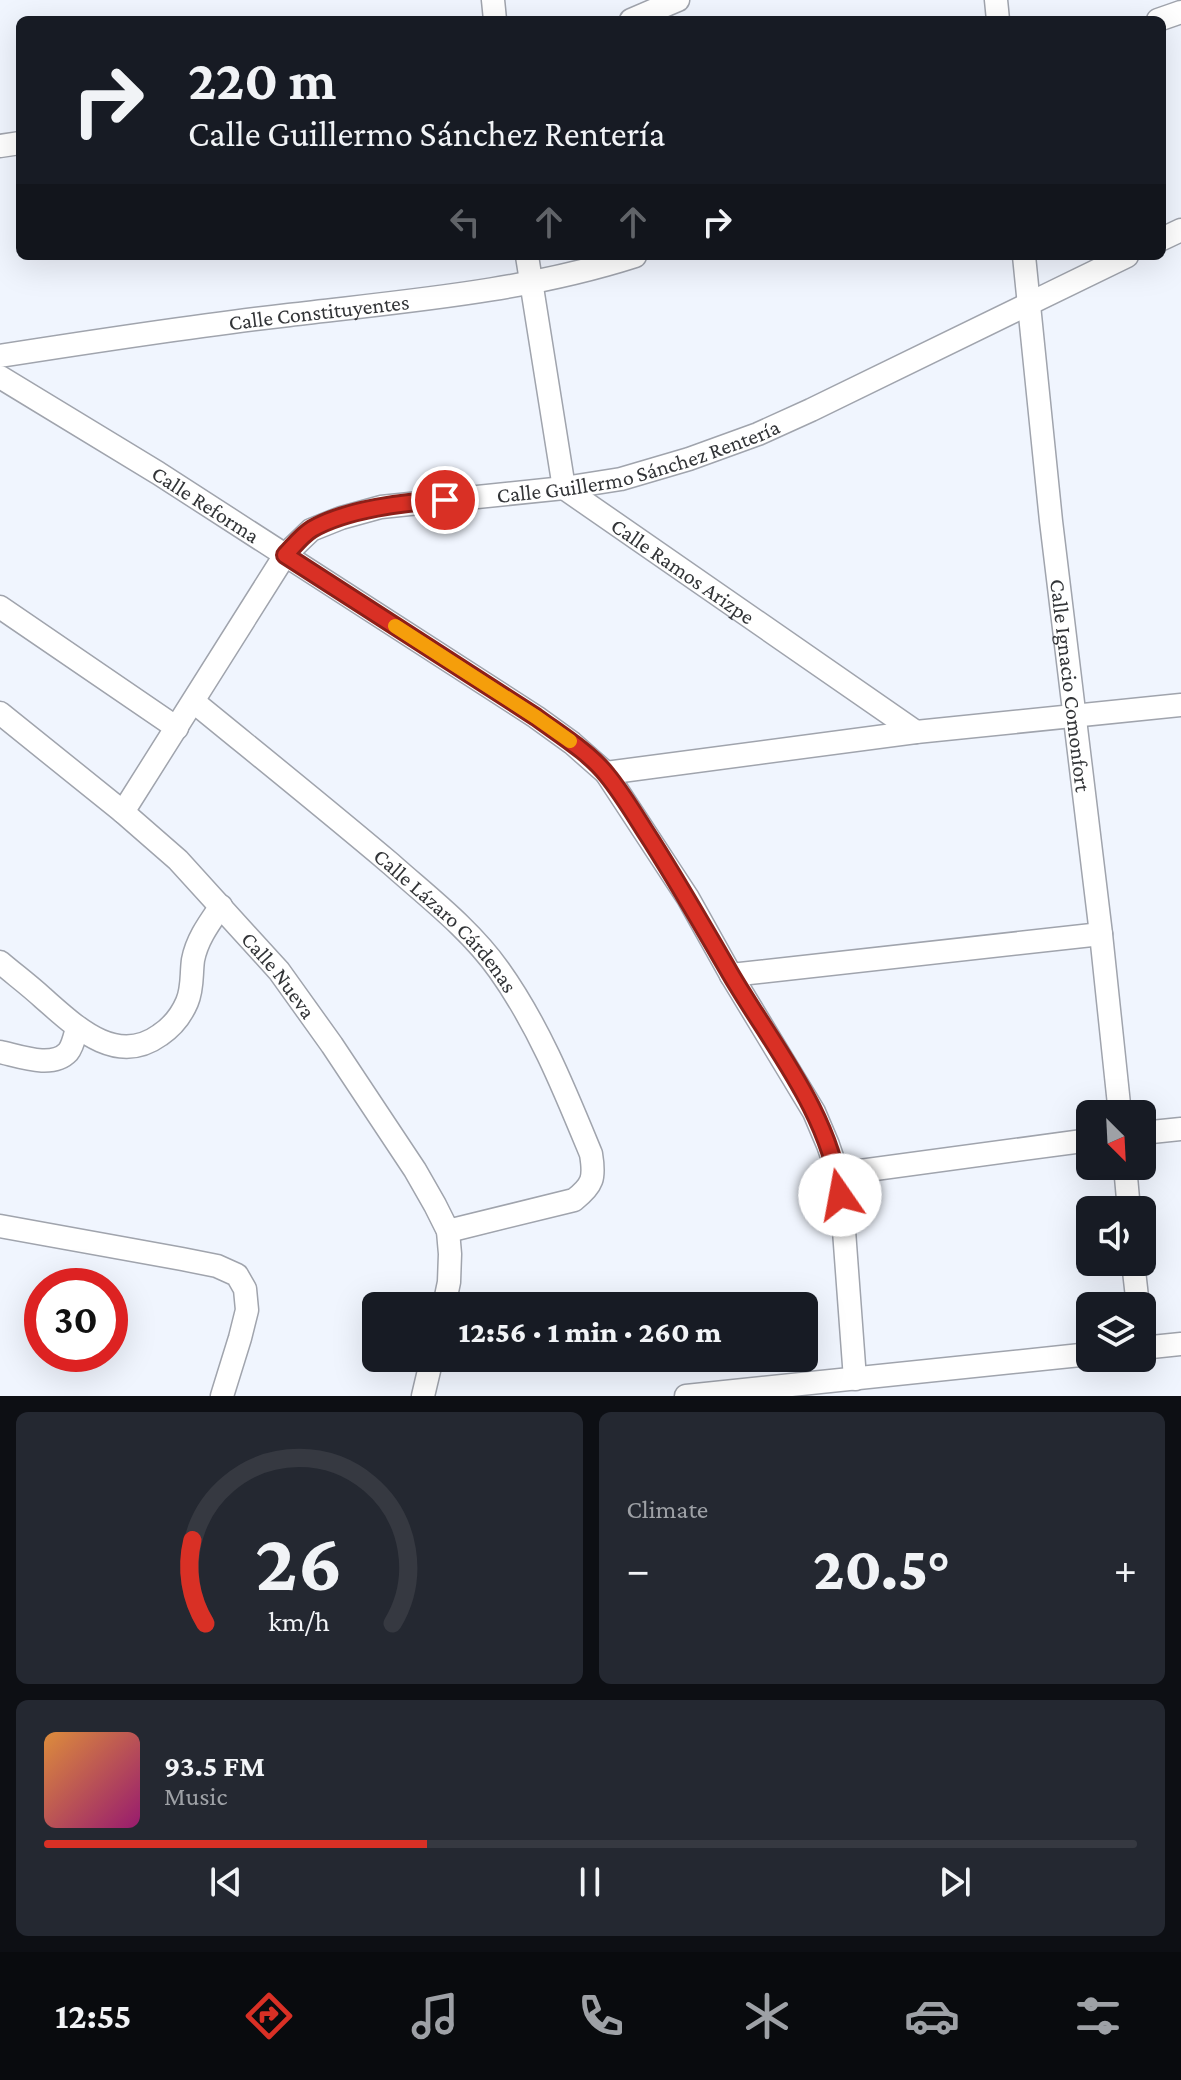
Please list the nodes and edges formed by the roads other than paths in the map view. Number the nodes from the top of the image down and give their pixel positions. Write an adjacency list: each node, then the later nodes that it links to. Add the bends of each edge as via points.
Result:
1 (678, 0): 2 (street)
2 (640, 16)
3 (528, 260): 7 (street)
4 (622, 260): 7 (street, Calle Constituyentes)
5 (1025, 260): 8 (street, Calle Ignacio Comonfort)
6 (1119, 260): 8 (street, Calle Guillermo Sánchez Rentería)
7 (531, 284): 9 (street, Calle Constituyentes); 11 (street)
8 (1030, 303): 11 (street, Calle Guillermo Sánchez Rentería, via 758,434 621,479); 17 (street, Calle Ignacio Comonfort)
9 (0, 356)
10 (0, 377): 12 (street, Calle Reforma)
11 (564, 488): 12 (street, Calle Guillermo Sánchez Rentería, via 381,507 311,530); 19 (street, Calle Ramos Arizpe)
12 (285, 555): 14 (street, Calle Guillermo Sánchez Rentería); 20 (street, Calle Reforma, via 536,717)
13 (0, 607): 18 (street)
14 (194, 702): 18 (street, Calle Guillermo Sánchez Rentería); 34 (street, Calle Lázaro Cárdenas, via 468,934 497,967 540,1040 591,1154 594,1173 587,1190 574,1200)
15 (1181, 705): 17 (street)
16 (0, 713): 21 (street, Calle Nueva)
17 (1073, 716): 19 (street); 23 (street, Calle Ignacio Comonfort)
18 (177, 728): 21 (street, Calle Guillermo Sánchez Rentería)
19 (916, 732): 20 (street)
20 (606, 773): 25 (street, Calle Reforma)
21 (123, 812): 22 (street, Calle Nueva)
22 (221, 906): 26 (street, via 197,946 184,1010 165,1032 140,1045 122,1047); 34 (street, Calle Nueva, via 279,971 323,1033 415,1170)
23 (1101, 934): 25 (street); 28 (street, Calle Ignacio Comonfort)
24 (0, 962): 26 (street)
25 (731, 975): 32 (street, Calle Reforma, via 814,1112)
26 (77, 1028): 27 (street, via 69,1051 54,1059)
27 (0, 1052)
28 (1119, 1100)
29 (1181, 1129): 30 (street)
30 (1156, 1132)
31 (1076, 1142): 32 (street)
32 (838, 1174): 40 (street, Calle Reforma)
33 (0, 1226): 41 (street, via 217,1266 237,1275 247,1310)
34 (448, 1231): 35 (street, Calle Nueva)
35 (447, 1292)
36 (1181, 1344): 37 (street)
37 (1156, 1347)
38 (1076, 1355): 40 (street)
39 (429, 1372): 42 (street)
40 (855, 1379): 43 (street)
41 (222, 1396)
42 (423, 1396)
43 (686, 1396)

